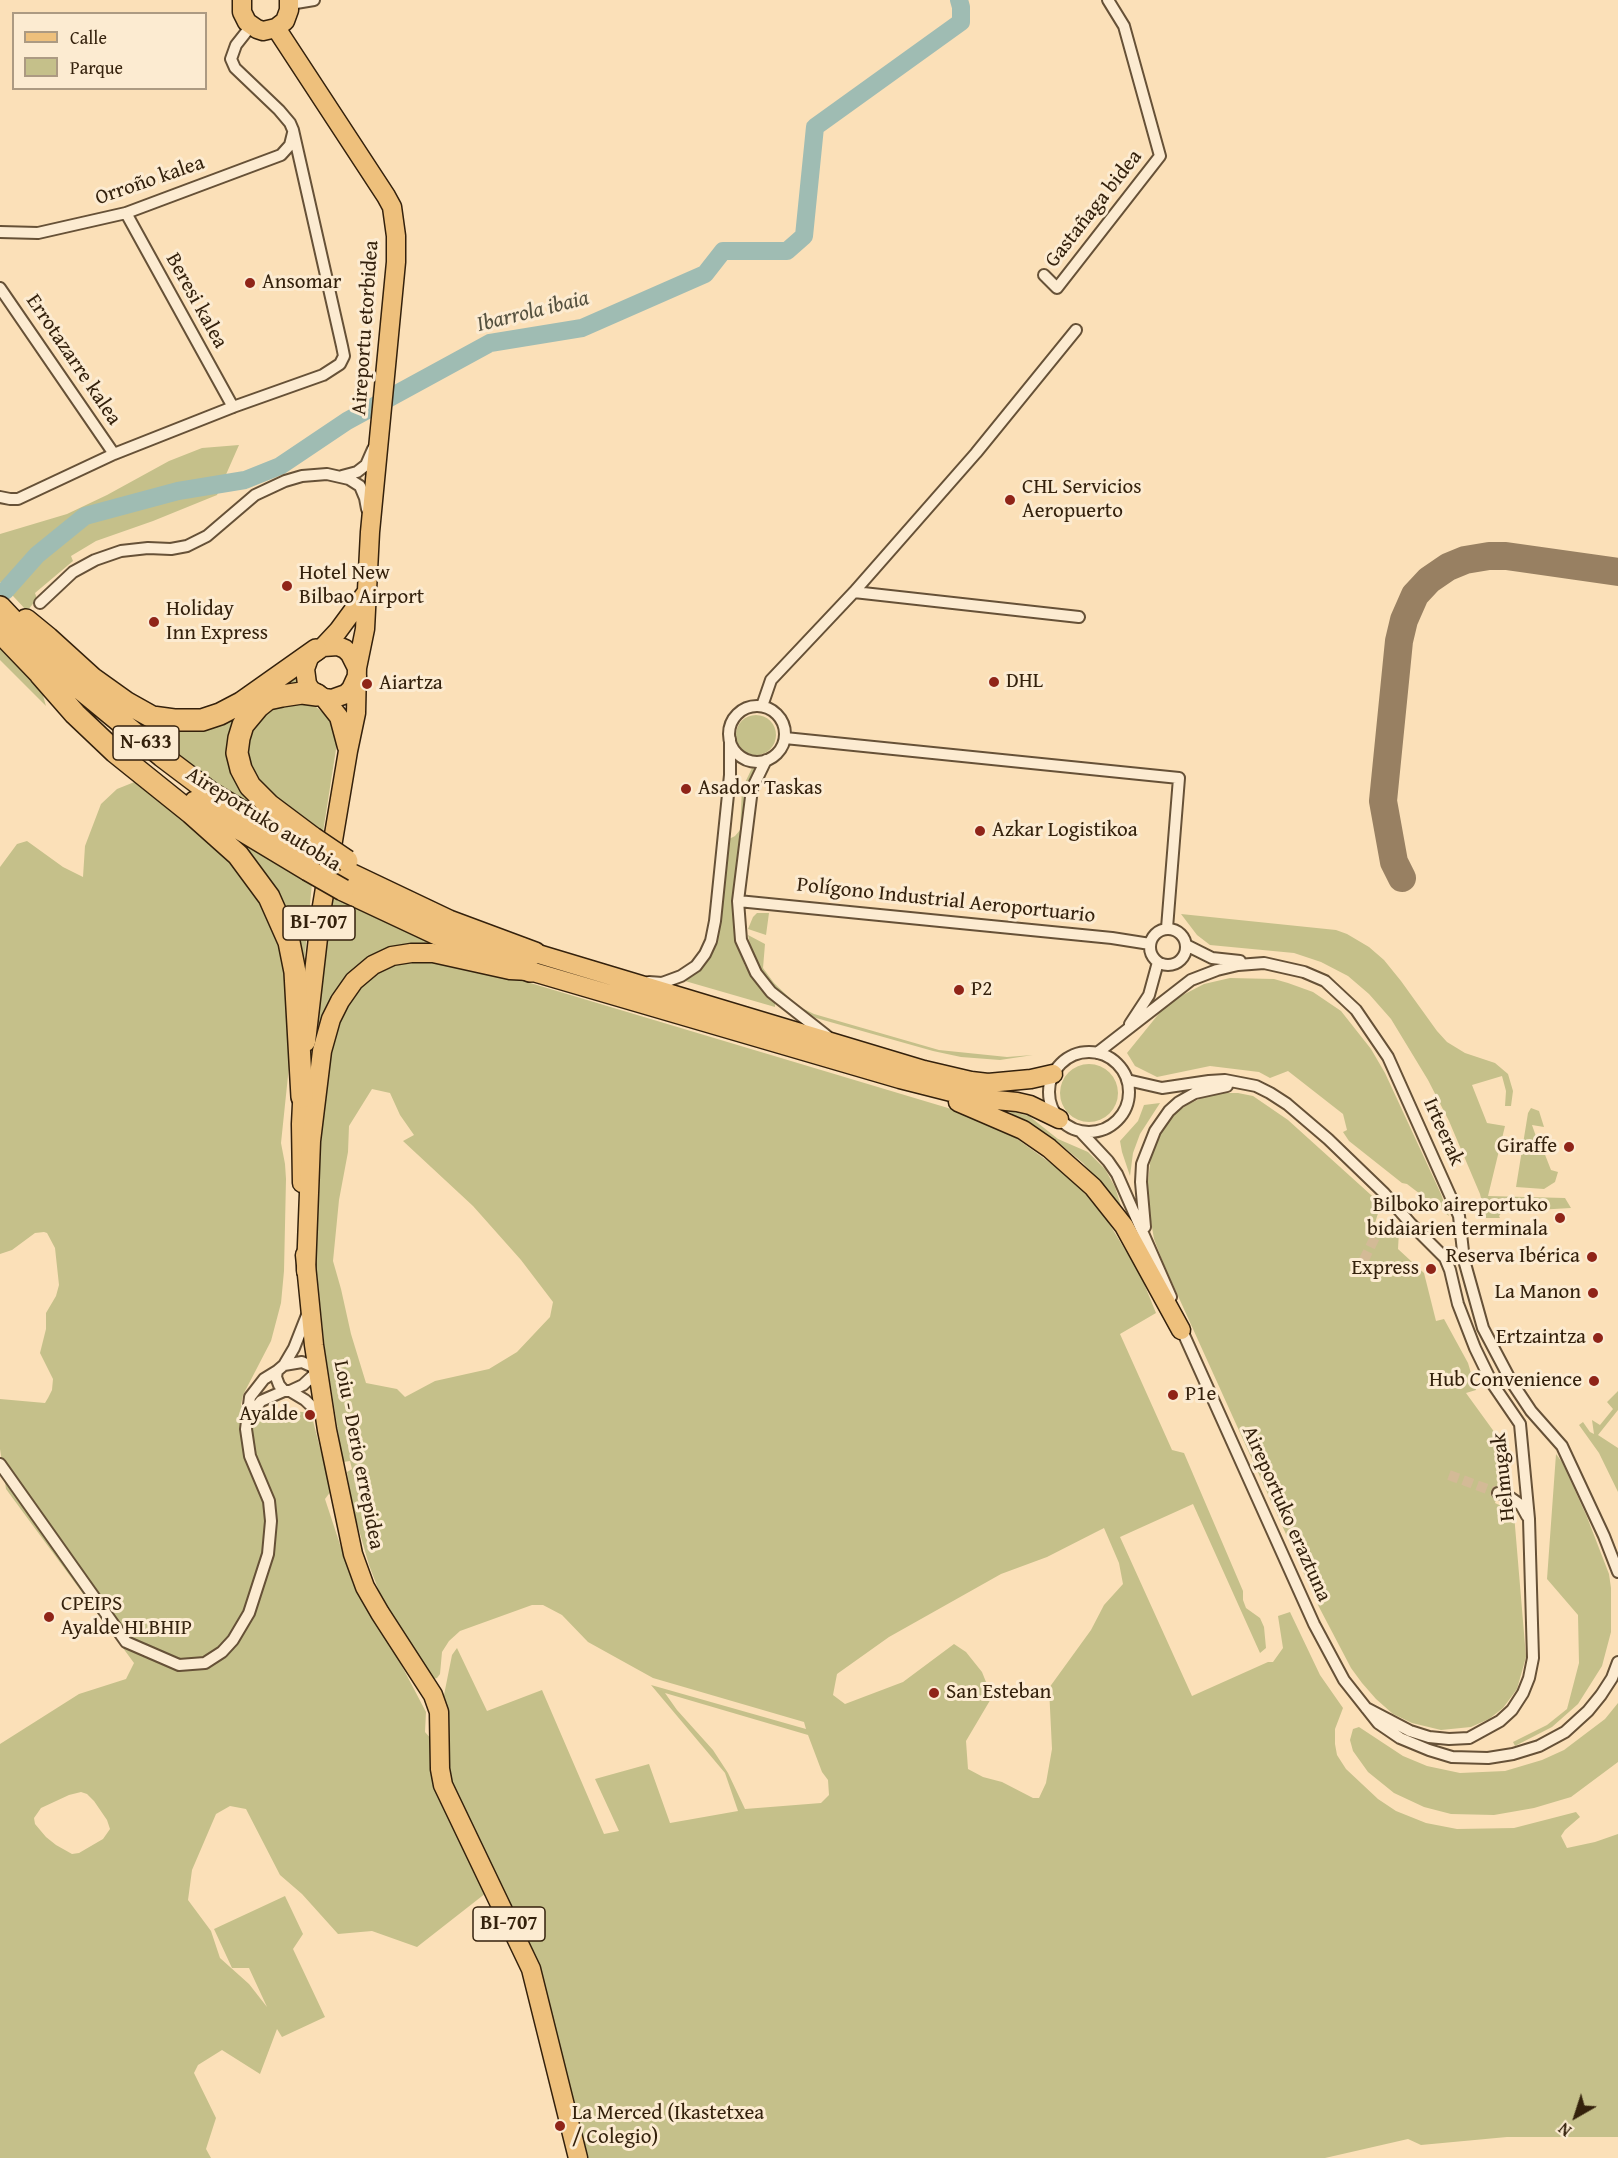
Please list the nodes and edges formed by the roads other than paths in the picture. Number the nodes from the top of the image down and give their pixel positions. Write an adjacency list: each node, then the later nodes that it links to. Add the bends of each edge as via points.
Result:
1 (242, 0): 5 (main road, via 244,17)
2 (314, 0): 4 (street)
3 (1108, 0): 10 (street, Gastañaga bidea, via 1124,26 1160,156 1057,288)
4 (289, 2): 6 (main road, via 285,21)
5 (251, 26): 6 (main road, via 263,31); 7 (street, via 231,59 235,68 291,123)
6 (276, 28): 14 (main road, Aireportu etorbidea, via 392,207 396,262)
7 (293, 130): 8 (street, Orroño kalea, via 290,145 281,155); 13 (street, via 344,356 331,372)
8 (126, 213): 9 (street, Orroño kalea, via 38,233); 13 (street, Beresi kalea)
9 (0, 232)
10 (1044, 276)
11 (0, 288): 15 (street, Errotazarre kalea)
12 (1076, 330): 19 (street, via 976,453)
13 (233, 407): 15 (street)
14 (382, 410): 16 (street, via 366,465); 18 (main road, Aireportu etorbidea)
15 (114, 454): 17 (street, via 18,499)
16 (342, 477): 18 (street, via 355,482 363,492); 22 (street, via 302,476 276,484 255,495 207,536 187,546 121,551 95,560 73,572)
17 (0, 496)
18 (370, 532): 20 (main road, Aireportu etorbidea / BI-707)
19 (854, 592): 24 (street); 30 (street, via 771,680)
20 (366, 593): 26 (main road, BI-707); 27 (main road, BI-707, via 365,629)
21 (0, 596): 26 (highway, via 92,678 152,717 201,720 220,714)
22 (40, 603)
23 (0, 607): 35 (highway, Aireportuko autobia / N-633, via 66,676 162,756 212,793)
24 (1079, 617)
25 (0, 632): 28 (highway, Aireportuko autobia / N-633)
26 (319, 649): 27 (main road, via 345,649 355,660); 29 (main road, BI-707, via 310,655 305,669 307,684)
27 (357, 671): 29 (main road, BI-707, via 346,694 332,699); 33 (main road, BI-707, via 356,712)
28 (40, 674): 35 (highway, Aireportuko autobia / N-633, via 205,810); 52 (highway, via 115,752 238,855 269,897 289,942 295,972)
29 (321, 696): 33 (main road, BI-707, via 339,717); 35 (highway, via 302,693 268,699 243,725 237,753 250,786)
30 (762, 706): 31 (street, via 770,708 782,721); 32 (street, via 737,714)
31 (785, 738): 34 (street, via 779,752); 38 (street, via 1179,778)
32 (730, 739): 34 (street, via 742,757); 44 (street, via 715,921 705,954 696,966 662,983)
33 (348, 751): 52 (main road, Loiu - Derio errepidea / BI-707, via 311,983)
34 (766, 760): 37 (street, via 752,789)
35 (311, 854): 36 (highway, Aireportuko autobia / N-633, bridge); 36 (highway, bridge)
36 (345, 874): 41 (highway, Aireportuko autobia / N-633); 41 (highway, Aireportuko autobia / N-633, via 440,935)
37 (738, 901): 39 (street, Polígono Industrial Aeroportuario); 46 (street, via 741,940 756,973 771,992)
38 (1167, 928): 39 (street, via 1155,933); 40 (street, via 1180,933)
39 (1150, 944): 42 (street)
40 (1186, 945): 42 (street, via 1178,963); 43 (street, via 1212,958)
41 (533, 962): 44 (main road); 49 (main road); 56 (main road, via 510,970 411,952 373,965 354,981 331,1019 320,1061 311,1141)
42 (1158, 962): 45 (street, via 1149,995)
43 (1264, 963): 45 (street, via 1238,965 1191,980); 67 (street, Irteerak, via 1325,981 1356,1010 1388,1057 1459,1216 1464,1260 1483,1328 1511,1382 1562,1446)
44 (627, 982): 46 (main road)
45 (1122, 1034): 47 (street)
46 (837, 1043): 48 (main road, via 971,1081 1010,1082)
47 (1097, 1053): 48 (street, via 1067,1058); 50 (street, via 1110,1058)
48 (1053, 1074): 53 (street, via 1048,1092)
49 (900, 1079): 53 (main road, via 975,1098 1030,1105); 58 (main road, via 1023,1130 1074,1168 1124,1226)
50 (1127, 1080): 51 (street, via 1162,1088 1209,1081); 54 (street, via 1128,1101 1118,1119 1101,1130)
51 (1242, 1082): 55 (street, via 1195,1093 1179,1102 1161,1121 1142,1164); 66 (street, Helmugak, via 1287,1104 1328,1139 1384,1193 1447,1263 1475,1348 1492,1383 1520,1424)
52 (302, 1097): 56 (main road, Loiu - Derio errepidea / BI-707)
53 (1059, 1119): 54 (street)
54 (1080, 1131): 55 (street, Aireportuko eraztuna, via 1117,1174)
55 (1147, 1241): 58 (street, Aireportuko eraztuna)
56 (306, 1271): 57 (main road, Loiu - Derio errepidea / BI-707)
57 (309, 1303): 59 (street, via 302,1331); 60 (main road, Loiu - Derio errepidea / BI-707)
58 (1181, 1330): 69 (street, Aireportuko eraztuna, via 1317,1630 1344,1680)
59 (280, 1368): 60 (street, via 302,1362); 61 (street, via 276,1377); 62 (street, via 264,1378 250,1397)
60 (318, 1371): 61 (street, via 303,1385); 63 (main road, Loiu - Derio errepidea / BI-707)
61 (287, 1391): 62 (street, via 261,1401); 63 (street, via 305,1400)
62 (247, 1419): 64 (street, via 250,1456 269,1501 268,1554 249,1613 233,1640 205,1663 179,1665 126,1642)
63 (325, 1420): 70 (main road, Loiu - Derio errepidea / BI-707, via 353,1554 365,1587 433,1695 439,1713 443,1785 531,1969)
64 (0, 1464)
65 (1498, 1493): 66 (street, via 1521,1505)
66 (1529, 1519): 69 (street, Helmugak, via 1533,1658 1529,1678 1512,1710 1485,1731 1469,1738 1449,1739 1410,1731)
67 (1618, 1572)
68 (1618, 1662): 69 (street, via 1601,1695 1565,1732 1513,1754 1469,1758 1429,1750 1400,1738 1378,1723)
69 (1366, 1708)
70 (578, 2158)

